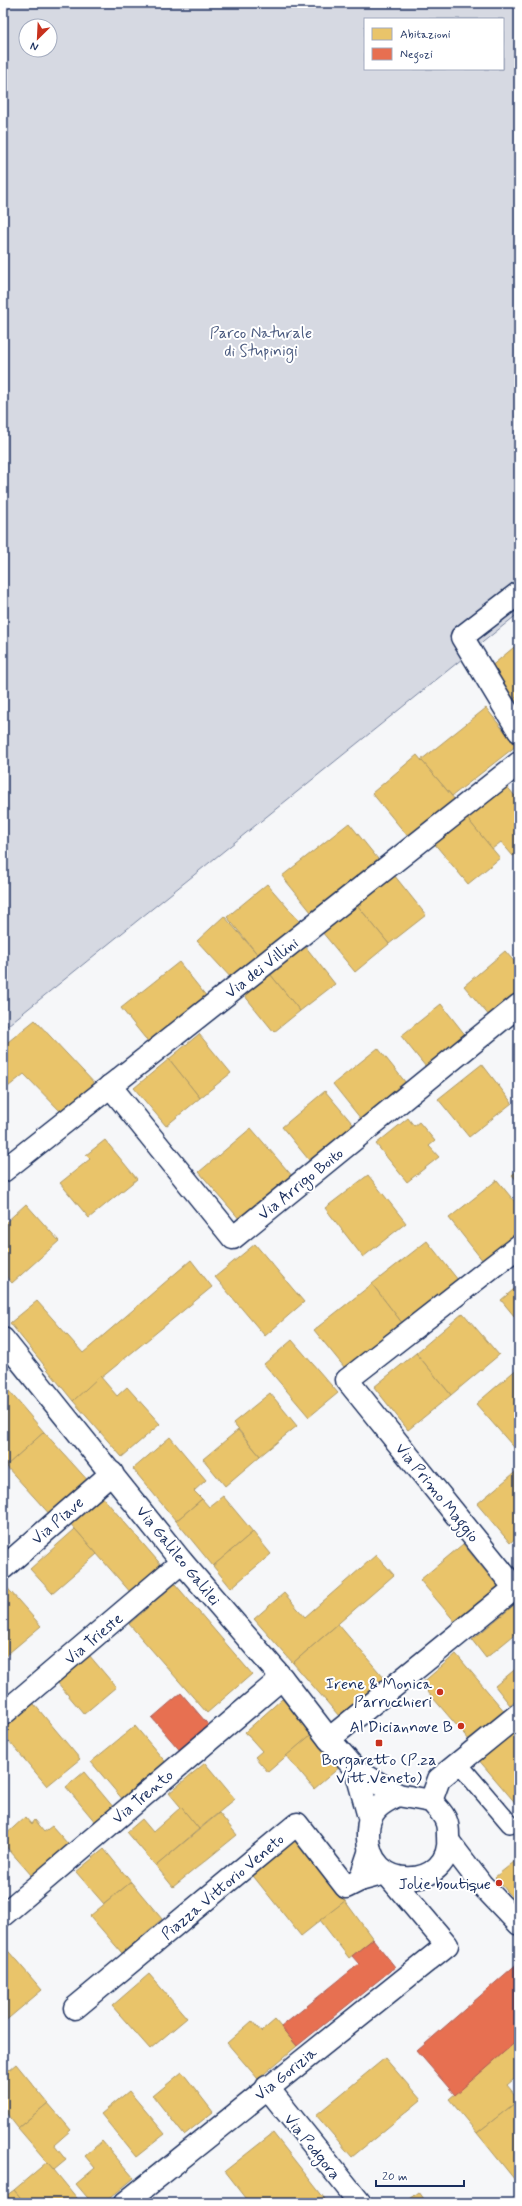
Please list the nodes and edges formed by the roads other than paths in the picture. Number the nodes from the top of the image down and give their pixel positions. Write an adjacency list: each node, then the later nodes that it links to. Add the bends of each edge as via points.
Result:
1 (519, 593): 2 (street, via 462,637)
2 (519, 731)
3 (519, 763): 5 (street, Via dei Villini)
4 (519, 1005): 5 (street, Via Arrigo Boito, via 233,1238)
5 (110, 1086): 6 (street, Via dei Villini)
6 (3, 1171)
7 (519, 1246): 12 (street, Via Primo Maggio, via 347,1380)
8 (3, 1339): 9 (street, Via Galileo Galilei)
9 (112, 1473): 10 (street, Via Galileo Galilei); 11 (street, Via Piave)
10 (182, 1562): 13 (street, Via Galileo Galilei); 14 (street, Via Trieste)
11 (3, 1568)
12 (517, 1585): 16 (street, Via Primo Maggio)
13 (282, 1678): 16 (street, Via Galileo Galilei); 27 (street, Via Trento)
14 (3, 1714)
15 (519, 1714): 17 (street)
16 (329, 1739): 18 (street, Via Galileo Galilei)
17 (458, 1763): 20 (street, via 439,1778); 22 (lane)
18 (356, 1770): 19 (street, Via Galileo Galilei); 21 (street, Via Galileo Galilei)
19 (398, 1796): 20 (street); 21 (street, via 385,1801)
20 (431, 1802): 23 (street, via 446,1821)
21 (369, 1817): 24 (street)
22 (510, 1824)
23 (449, 1842): 25 (street, via 446,1855 441,1862 424,1876 410,1880); 28 (street, via 481,1884)
24 (370, 1850): 25 (street, via 374,1860); 26 (street)
25 (386, 1873): 26 (street, Piazza Vittorio Veneto); 30 (street, Via Gorizia, via 447,1945)
26 (360, 1880): 29 (street, Piazza Vittorio Veneto, via 346,1887 297,1824)
27 (3, 1915)
28 (519, 1924)
29 (75, 2008)
30 (267, 2087): 31 (street, Via Gorizia); 32 (street, Via Podgora)
31 (125, 2203)
32 (360, 2203)

